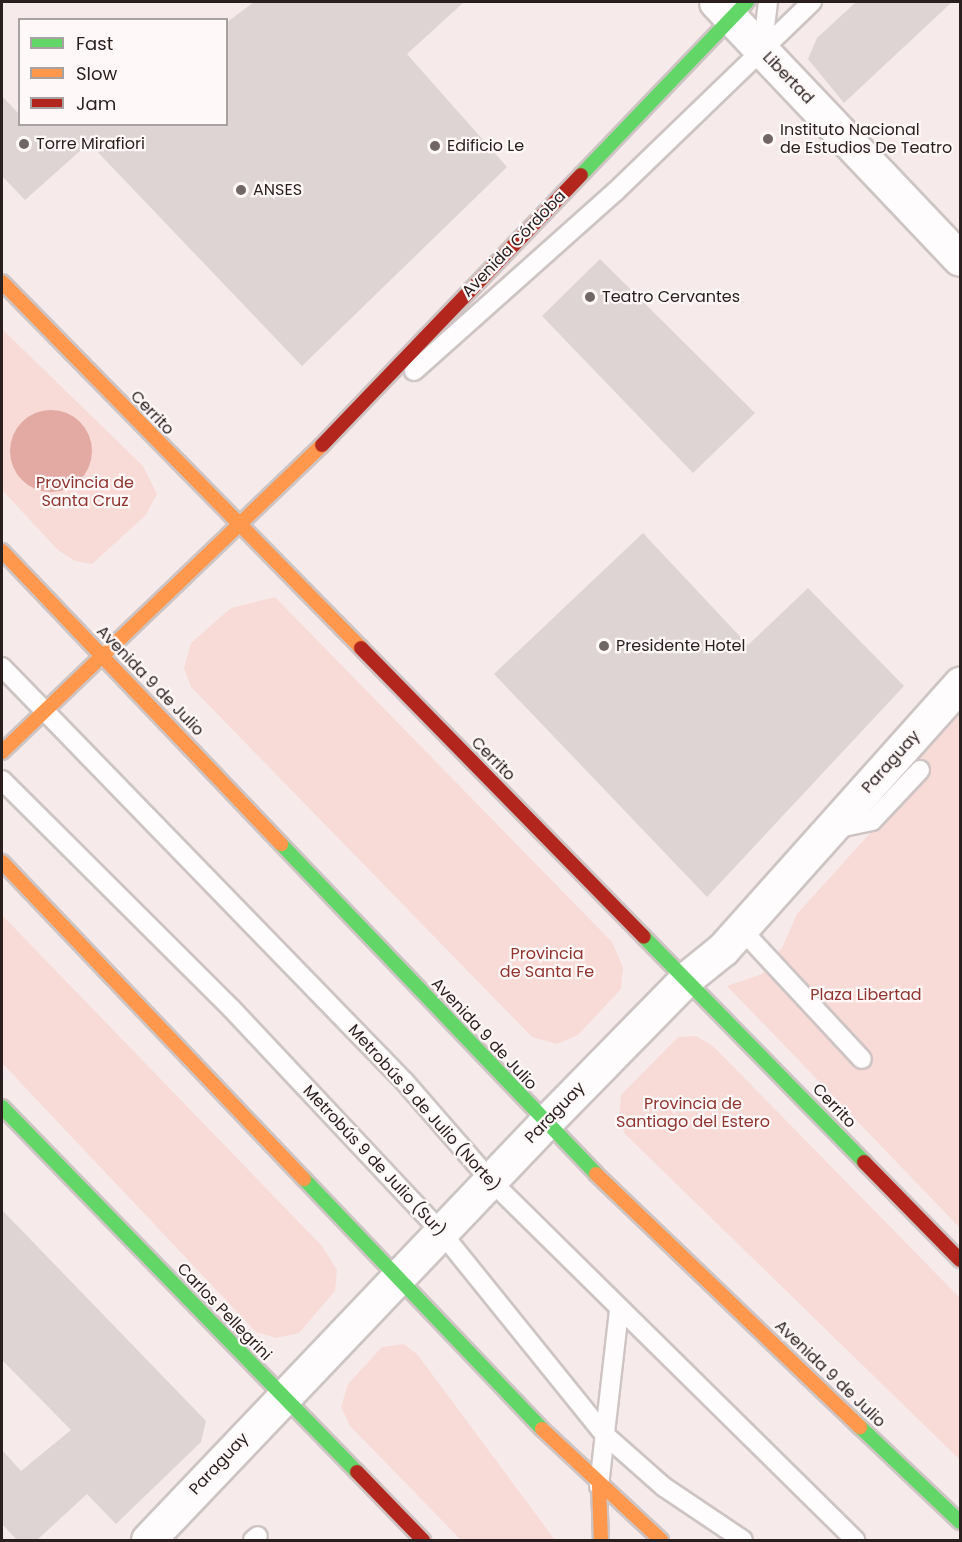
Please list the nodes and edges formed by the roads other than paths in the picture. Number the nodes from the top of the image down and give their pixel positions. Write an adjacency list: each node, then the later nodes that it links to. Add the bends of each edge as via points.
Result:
1 (768, 2): 4 (lane)
2 (812, 2): 4 (lane, Avenida Córdoba)
3 (731, 6): 4 (street, Libertad); 7 (main road, Avenida Córdoba)
4 (762, 51): 5 (street, Libertad); 7 (lane, Avenida Córdoba, via 615,192)
5 (960, 259)
6 (2, 282): 8 (main road, Cerrito)
7 (282, 487): 8 (main road, Avenida Córdoba)
8 (239, 528): 10 (main road, Avenida Córdoba); 20 (main road, Cerrito)
9 (2, 551): 10 (main road, Avenida 9 de Julio)
10 (103, 656): 13 (main road, Avenida Córdoba); 23 (main road, Avenida 9 de Julio)
11 (2, 668): 13 (lane, Metrobús 9 de Julio (Norte))
12 (960, 684): 17 (street, Paraguay)
13 (44, 713): 14 (main road, Avenida Córdoba); 24 (lane, Metrobús 9 de Julio (Norte), via 404,1081)
14 (2, 752)
15 (921, 770): 17 (lane, via 872,821)
16 (2, 780): 25 (lane, Metrobús 9 de Julio (Sur), via 231,1008)
17 (831, 830): 19 (street, Paraguay)
18 (2, 862): 27 (main road)
19 (742, 930): 20 (street, Paraguay); 21 (lane)
20 (687, 978): 23 (street, Paraguay); 26 (main road, Cerrito)
21 (862, 1059)
22 (2, 1107): 29 (main road, Carlos Pellegrini)
23 (545, 1123): 24 (street, Paraguay); 32 (main road, Avenida 9 de Julio)
24 (490, 1180): 25 (street, Paraguay); 28 (lane, Metrobús 9 de Julio (Norte))
25 (441, 1232): 27 (street, Paraguay); 30 (lane, Metrobús 9 de Julio (Sur))
26 (960, 1260)
27 (397, 1278): 29 (street, Paraguay); 31 (main road)
28 (619, 1310): 30 (lane); 38 (lane, Metrobús 9 de Julio (Norte))
29 (284, 1398): 33 (street, Paraguay); 34 (main road, Carlos Pellegrini)
30 (604, 1434): 31 (lane); 37 (lane, Metrobús 9 de Julio (Sur), via 664,1487)
31 (599, 1486): 35 (main road); 36 (main road)
32 (960, 1522)
33 (147, 1540)
34 (423, 1540)
35 (601, 1540)
36 (661, 1540)
37 (743, 1540)
38 (855, 1540)

